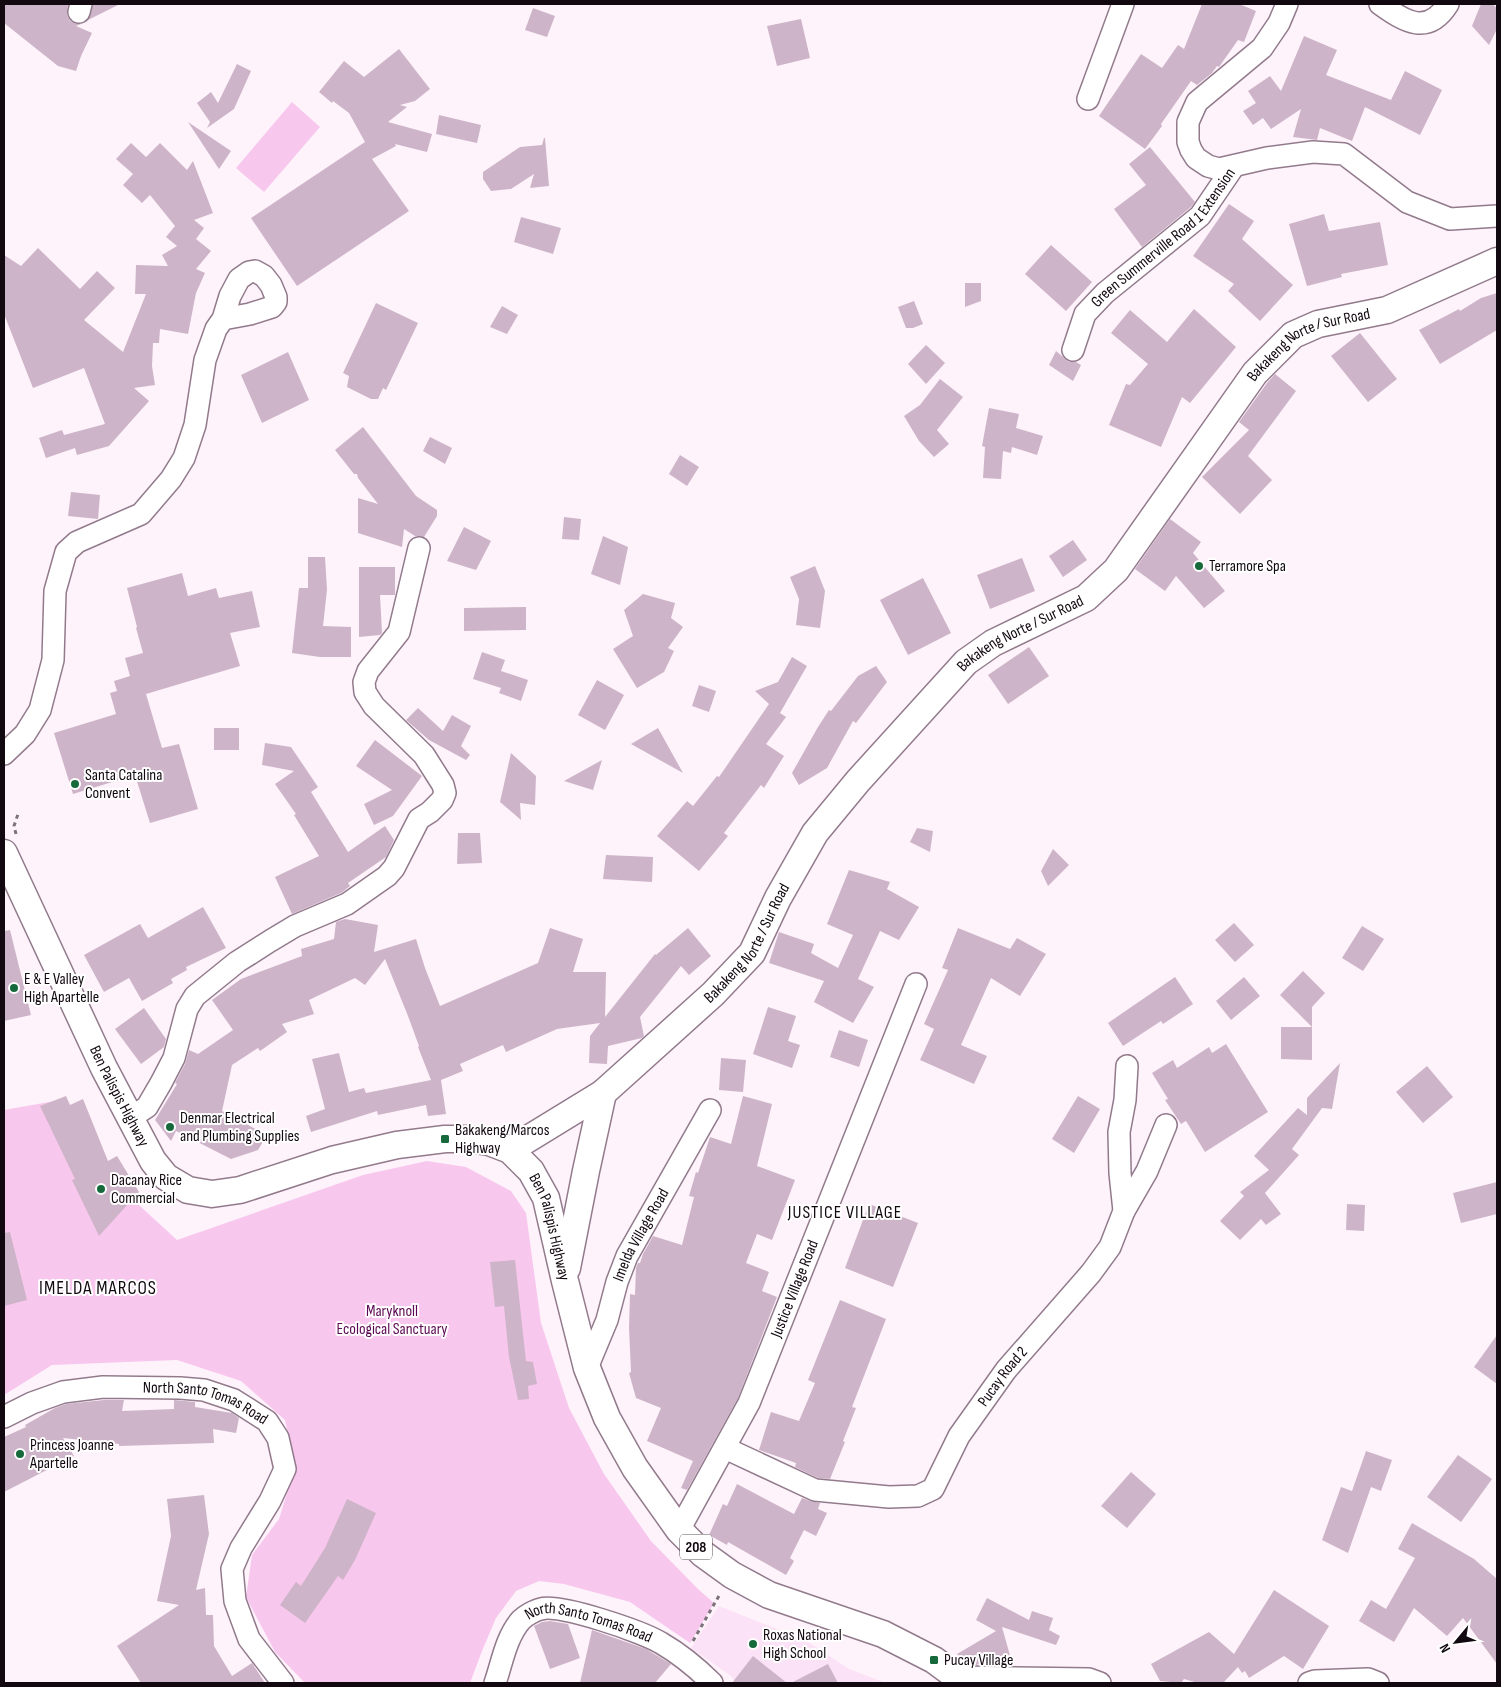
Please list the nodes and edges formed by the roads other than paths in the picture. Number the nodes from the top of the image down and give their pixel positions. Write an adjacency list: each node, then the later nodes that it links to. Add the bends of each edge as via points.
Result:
1 (1123, 4): 5 (street)
2 (1287, 4): 6 (street, via 1262,48 1197,102 1188,122 1188,142 1196,158 1219,169)
3 (1380, 4): 4 (street, via 1416,24 1432,22)
4 (1448, 4)
5 (1088, 100)
6 (1234, 166): 7 (street, Green Summerville Road 1 Extension, via 1313,152 1344,154 1406,202 1450,219); 10 (street, Green Summerville Road 1 Extension, via 1200,216 1104,293 1085,314)
7 (1497, 216)
8 (1497, 261): 16 (main road, Bakakeng Norte / Sur Road, via 1387,310 1318,324 1293,334 1254,373 1116,570 1086,598 993,644 966,662 815,833 778,898 752,953 713,994)
9 (223, 319): 12 (street, via 205,360 196,425 184,458 171,479 141,514 77,542 66,552 54,591 53,660 40,710 25,734)
10 (1073, 350)
11 (419, 548): 18 (street, via 399,632 368,671 364,682 365,692 374,706 424,755 443,785 445,793 442,800 419,819 387,876 347,904 294,926 237,962 195,996 187,1009 174,1058 161,1083 147,1107)
12 (4, 754)
13 (4, 853): 18 (main road, Ben Palispis Highway / 208)
14 (916, 984): 25 (street, Justice Village Road, via 750,1403)
15 (1127, 1066): 21 (street, Pucay Road 2, via 1119,1132)
16 (603, 1093): 20 (main road, Bakakeng Norte / Sur Road); 22 (main road)
17 (710, 1110): 23 (street, Imelda Village Road, via 626,1256 607,1320)
18 (130, 1118): 20 (main road, Ben Palispis Highway / 208, via 153,1161 166,1177 188,1190 212,1194 240,1190 332,1160 397,1145 467,1139 489,1142)
19 (1166, 1125): 21 (street, via 1147,1171)
20 (510, 1150): 22 (main road, Ben Palispis Highway / 208, via 531,1171 546,1198)
21 (1124, 1211): 25 (street, Pucay Road 2, via 1110,1247 1006,1370 959,1436 933,1489 918,1496 889,1497 815,1490)
22 (565, 1281): 23 (main road, Ben Palispis Highway / 208)
23 (588, 1368): 26 (main road, Ben Palispis Highway / 208, via 607,1418 635,1468)
24 (4, 1417): 28 (street, North Santo Tomas Road, via 63,1392 103,1387 180,1388 204,1390 234,1400 267,1421 278,1438 285,1469 232,1569 235,1600 249,1639)
25 (725, 1448): 26 (street, Justice Village Road)
26 (679, 1530): 27 (main road, Ben Palispis Highway / 208, via 703,1554 768,1595 883,1634 934,1660)
27 (959, 1680): 31 (street, via 1090,1679)
28 (282, 1683)
29 (495, 1683): 30 (street, North Santo Tomas Road, via 508,1640 522,1619 542,1608 607,1621 661,1642)
30 (712, 1683)
31 (1100, 1683)
32 (1308, 1683): 33 (street, via 1368,1678)
33 (1378, 1683)

